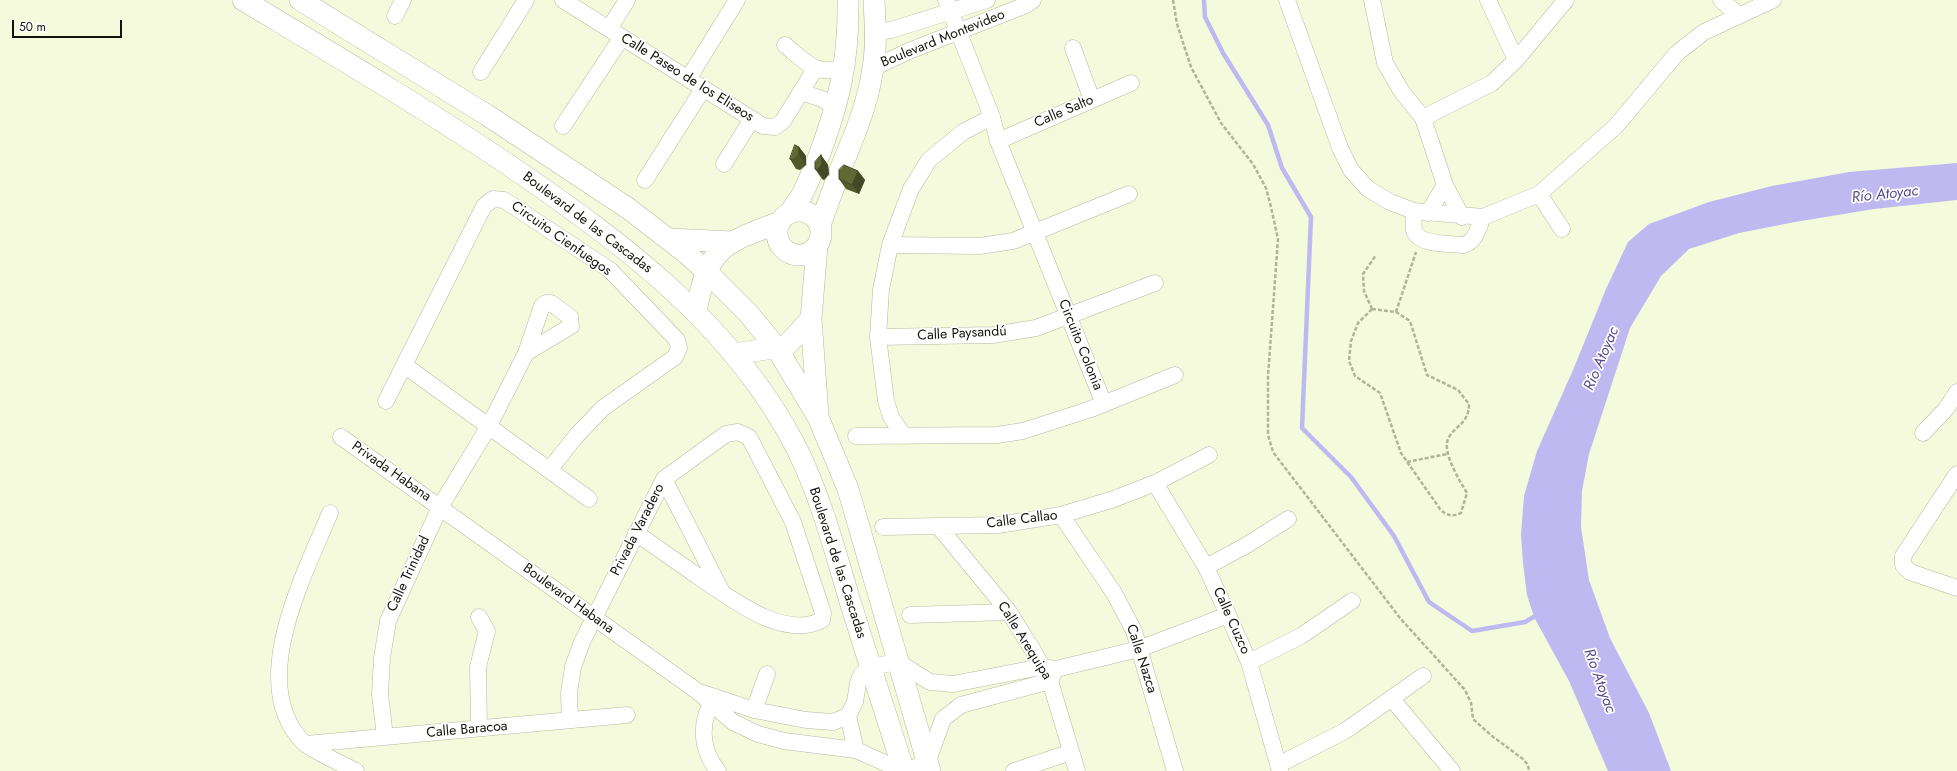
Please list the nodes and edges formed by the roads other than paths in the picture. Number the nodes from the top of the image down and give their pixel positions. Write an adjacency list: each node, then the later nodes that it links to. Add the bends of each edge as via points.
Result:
1 (243, 0): 43 (main road, Boulevard de las Cascadas, via 367,73)
2 (300, 0): 36 (main road, Boulevard de las Cascadas)
3 (402, 0): 20 (street)
4 (526, 0): 30 (street)
5 (563, 0): 23 (street, Calle Paseo de los Eliseos)
6 (627, 0): 23 (street)
7 (736, 0): 31 (street)
8 (848, 0): 27 (main road)
9 (874, 0): 21 (main road)
10 (986, 0): 18 (street, Boulevard Montevideo)
11 (1033, 0): 22 (street, Boulevard Montevideo)
12 (1287, 0): 50 (street, via 1340,148 1351,170 1368,189 1390,202)
13 (1372, 0): 39 (street, via 1385,63 1402,92)
14 (1488, 0): 26 (street)
15 (1566, 0): 26 (street)
16 (1721, 0): 19 (street)
17 (1772, 0): 19 (street)
18 (947, 6): 21 (street, Boulevard Montevideo, via 891,30); 22 (street, Circuito Colonia)
19 (1738, 15): 49 (street, via 1704,32 1678,53 1616,126)
20 (395, 16)
21 (875, 32): 29 (main road)
22 (957, 32): 29 (street, Boulevard Montevideo); 38 (street, Circuito Colonia)
23 (615, 33): 31 (street, Calle Paseo de los Eliseos); 41 (street)
24 (785, 45): 28 (street)
25 (1073, 48): 35 (street)
26 (1516, 60): 39 (street, via 1492,83)
27 (845, 66): 28 (street, via 828,71); 37 (main road)
28 (815, 68): 34 (street, Calle Paseo de los Eliseos)
29 (873, 68): 42 (main road)
30 (481, 72)
31 (688, 79): 33 (street, Calle Paseo de los Eliseos)
32 (1131, 83): 35 (street, Calle Salto)
33 (704, 88): 40 (street, Calle Paseo de los Eliseos); 46 (street)
34 (801, 92): 37 (street, via 822,100); 40 (street, Calle Paseo de los Eliseos, via 783,121 775,127 763,126)
35 (1092, 100): 44 (street, Calle Salto)
36 (487, 115): 43 (main road); 57 (main road, Boulevard de las Cascadas, via 629,209)
37 (834, 116): 42 (main road); 53 (main road, via 803,193)
38 (992, 117): 44 (street, Circuito Colonia); 59 (street, via 963,132 929,160 911,189)
39 (1423, 118): 47 (street)
40 (752, 120): 45 (street)
41 (563, 126)
42 (856, 133): 54 (main road)
43 (468, 138): 63 (main road, Boulevard de las Cascadas, via 608,235 650,269)
44 (998, 141): 56 (street, Circuito Colonia)
45 (724, 164)
46 (646, 180)
47 (1445, 185): 50 (street); 51 (street)
48 (1129, 194): 56 (street)
49 (1538, 194): 52 (street); 55 (street)
50 (1421, 212): 51 (street); 52 (street, via 1414,231 1420,240 1464,245 1472,241)
51 (1462, 216): 52 (street)
52 (1483, 217)
53 (785, 218): 54 (main road, via 797,211 811,214); 58 (main road); 60 (main road, via 778,229 780,243 790,253 804,254)
54 (820, 225): 60 (main road)
55 (1562, 229)
56 (1035, 233): 59 (street, via 1013,241 980,246); 64 (street, Circuito Colonia)
57 (669, 239): 58 (main road); 61 (main road, Boulevard de las Cascadas)
58 (732, 242): 61 (main road, via 715,256)
59 (890, 245): 66 (street, via 881,290)
60 (817, 246): 65 (main road)
61 (706, 271): 63 (main road); 67 (main road, Boulevard de las Cascadas, via 748,313)
62 (1155, 283): 64 (street, Calle Paysandú)
63 (696, 312): 69 (main road, Boulevard de las Cascadas)
64 (1068, 316): 66 (street, Calle Paysandú, via 1036,328 993,335); 74 (street, Circuito Colonia)
65 (811, 319): 67 (main road, via 786,346); 75 (main road)
66 (878, 337): 79 (street, via 886,401 891,417)
67 (776, 347): 69 (main road); 75 (main road, Boulevard de las Cascadas)
68 (526, 353): 76 (street, Calle Trinidad)
69 (734, 354): 106 (main road, Boulevard de las Cascadas, via 781,420 797,450 823,511)
70 (404, 365): 73 (street, Circuito Cienfuegos); 76 (street); 82 (street, Circuito Cienfuegos, via 484,206 493,199 504,200 610,270 677,340 679,348 675,357 604,408)
71 (1175, 375): 74 (street)
72 (1957, 392): 77 (street, via 1946,409)
73 (386, 401)
74 (1104, 404): 79 (street, Circuito Colonia, via 1023,431 997,435)
75 (818, 417): 104 (main road, Boulevard de las Cascadas, via 848,489)
76 (489, 426): 82 (street); 87 (street, Calle Trinidad)
77 (1923, 433)
78 (856, 436): 79 (street, Circuito Colonia)
79 (904, 436)
80 (341, 437): 87 (street, Privada Habana)
81 (1209, 456): 85 (street, Calle Callao)
82 (549, 470): 86 (street)
83 (1957, 474): 95 (street, via 1903,556 1903,565 1910,572)
84 (664, 479): 93 (street, Privada Varadero); 96 (street); 96 (street, Privada Varadero, via 726,434 738,432 749,437 792,522 823,613 822,620 815,624 796,625 774,620 749,610)
85 (1155, 483): 89 (street, Calle Callao); 94 (street, Calle Cuzco)
86 (589, 499)
87 (440, 507): 102 (street, Boulevard Habana); 117 (street, Calle Trinidad, via 388,620 380,694)
88 (330, 514): 119 (street, via 291,607 282,648 278,689 282,706 289,724)
89 (1061, 515): 92 (street, Calle Callao, via 998,525); 103 (street, Calle Nazca, via 1114,594 1134,631)
90 (1288, 519): 94 (street)
91 (884, 527): 92 (street, Calle Callao)
92 (939, 527): 98 (street, Calle Arequipa)
93 (636, 534): 96 (street); 102 (street, Privada Varadero)
94 (1206, 567): 100 (street, Calle Cuzco)
95 (1957, 588)
96 (723, 593)
97 (1352, 600): 105 (street, via 1301,636)
98 (1009, 612): 99 (street); 107 (street, Calle Arequipa)
99 (910, 615)
100 (1228, 615): 103 (street); 105 (street, Calle Cuzco)
101 (479, 617): 116 (street, via 487,631 478,667)
102 (594, 618): 111 (street, Boulevard Habana); 115 (street, Privada Varadero, via 573,667 569,693)
103 (1139, 649): 107 (street); 129 (street, Calle Nazca)
104 (898, 662): 106 (street); 107 (street, via 930,682 953,684); 122 (main road, Boulevard de las Cascadas)
105 (1249, 662): 123 (street, Calle Cuzco)
106 (870, 667): 114 (street, via 859,679 855,702); 126 (main road, Boulevard de las Cascadas)
107 (1049, 672): 121 (street, Calle Arequipa); 122 (street, via 1020,687 961,705 943,719)
108 (768, 674): 112 (street)
109 (1423, 676): 110 (street)
110 (1392, 699): 123 (street, via 1345,731); 130 (street)
111 (713, 700): 112 (street, Boulevard Habana); 120 (street, Boulevard Habana, via 733,722 758,734 784,741); 125 (street, via 704,720 703,738 711,762)
112 (754, 710): 114 (street, Boulevard Habana, via 810,721 833,722)
113 (627, 715): 115 (street, Calle Baracoa)
114 (848, 716): 120 (street)
115 (570, 720): 116 (street, Calle Baracoa)
116 (479, 728): 117 (street, Calle Baracoa)
117 (384, 737): 118 (street, Calle Baracoa)
118 (353, 740): 119 (street, Calle Baracoa); 124 (street)
119 (306, 744): 124 (street)
120 (856, 750): 126 (street, Boulevard Habana)
121 (1071, 752): 127 (street); 128 (street, Calle Arequipa)
122 (928, 767): 126 (street)
123 (1279, 768)
124 (354, 770)
125 (718, 771)
126 (904, 771)
127 (1014, 771)
128 (1077, 771)
129 (1175, 771)
130 (1452, 771)

